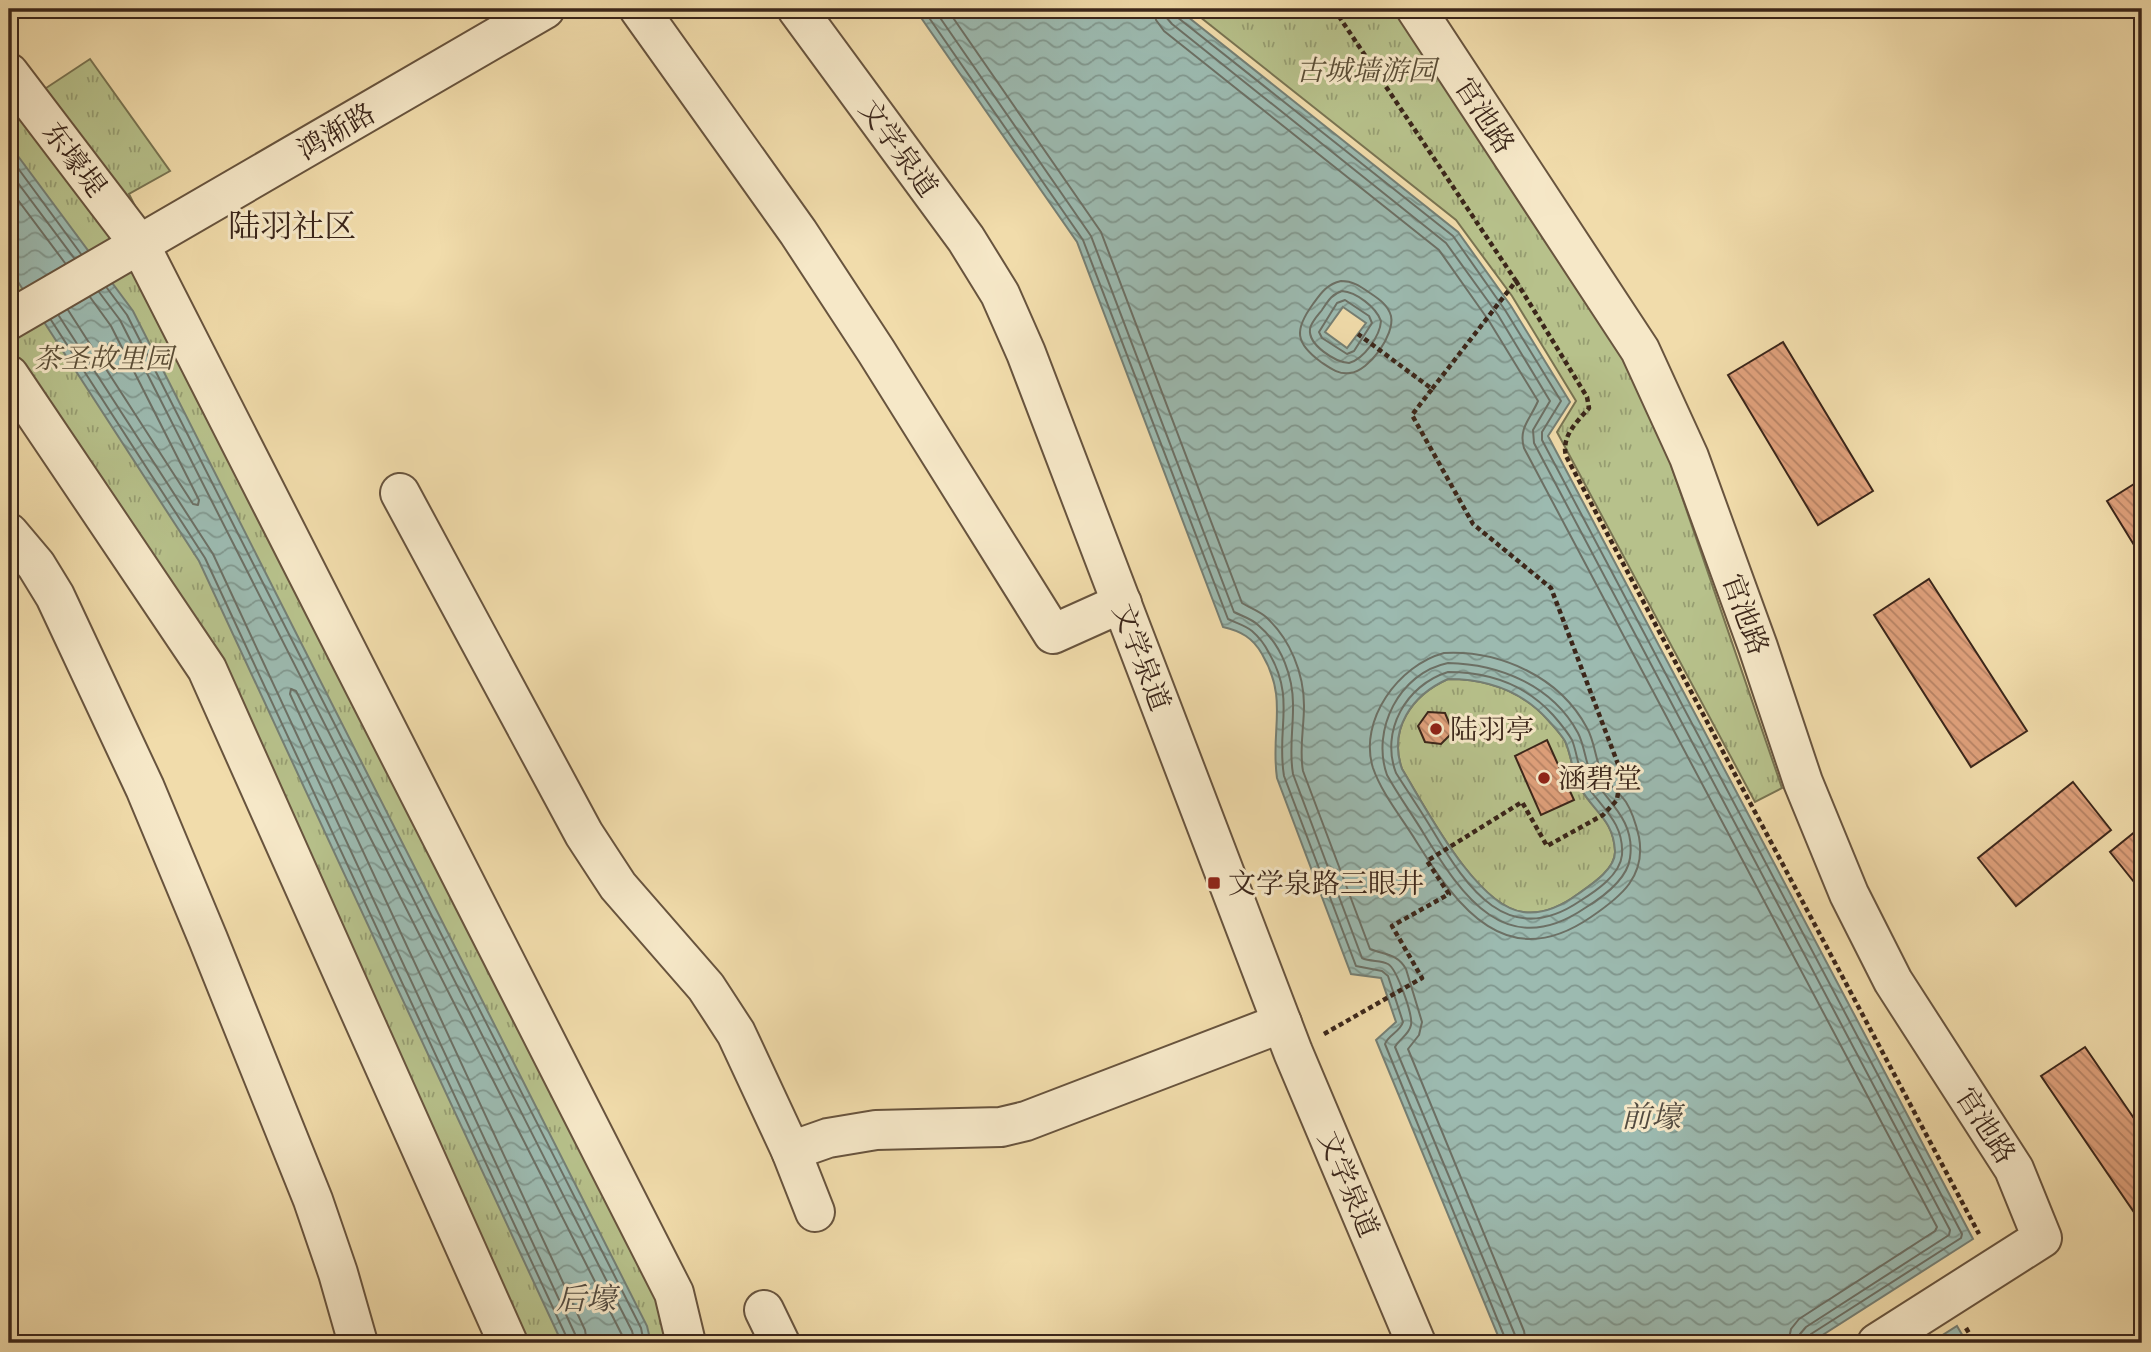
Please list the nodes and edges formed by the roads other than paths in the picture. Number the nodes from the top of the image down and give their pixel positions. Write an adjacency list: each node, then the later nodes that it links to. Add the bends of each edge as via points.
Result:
1 (545, 9): 6 (street, 鸿渐路)
2 (639, 9): 11 (street, via 799,232 1052,634)
3 (797, 9): 11 (street, 文学泉道, via 966,239 999,294)
4 (1416, 9): 19 (street, 官池路, via 1640,350 1689,457 1803,782 1849,894 1893,981 2014,1169 2042,1238)
5 (9, 73): 6 (street, 东壕堤)
6 (133, 249): 7 (street, 鸿渐路); 17 (street, 东壕堤, via 674,1293)
7 (9, 320)
8 (9, 375): 16 (street, via 207,668)
9 (400, 493): 13 (street, via 584,834 618,886 706,987 736,1033)
10 (9, 533): 15 (street, via 55,596 145,788 313,1200)
11 (1122, 603): 12 (street, 文学泉道)
12 (1287, 1037): 13 (street, via 1001,1127 876,1130 828,1138); 18 (street, 文学泉道)
13 (791, 1151): 14 (street)
14 (815, 1212)
15 (358, 1343)
16 (508, 1343)
17 (686, 1343)
18 (1416, 1343)
19 (1877, 1343)

